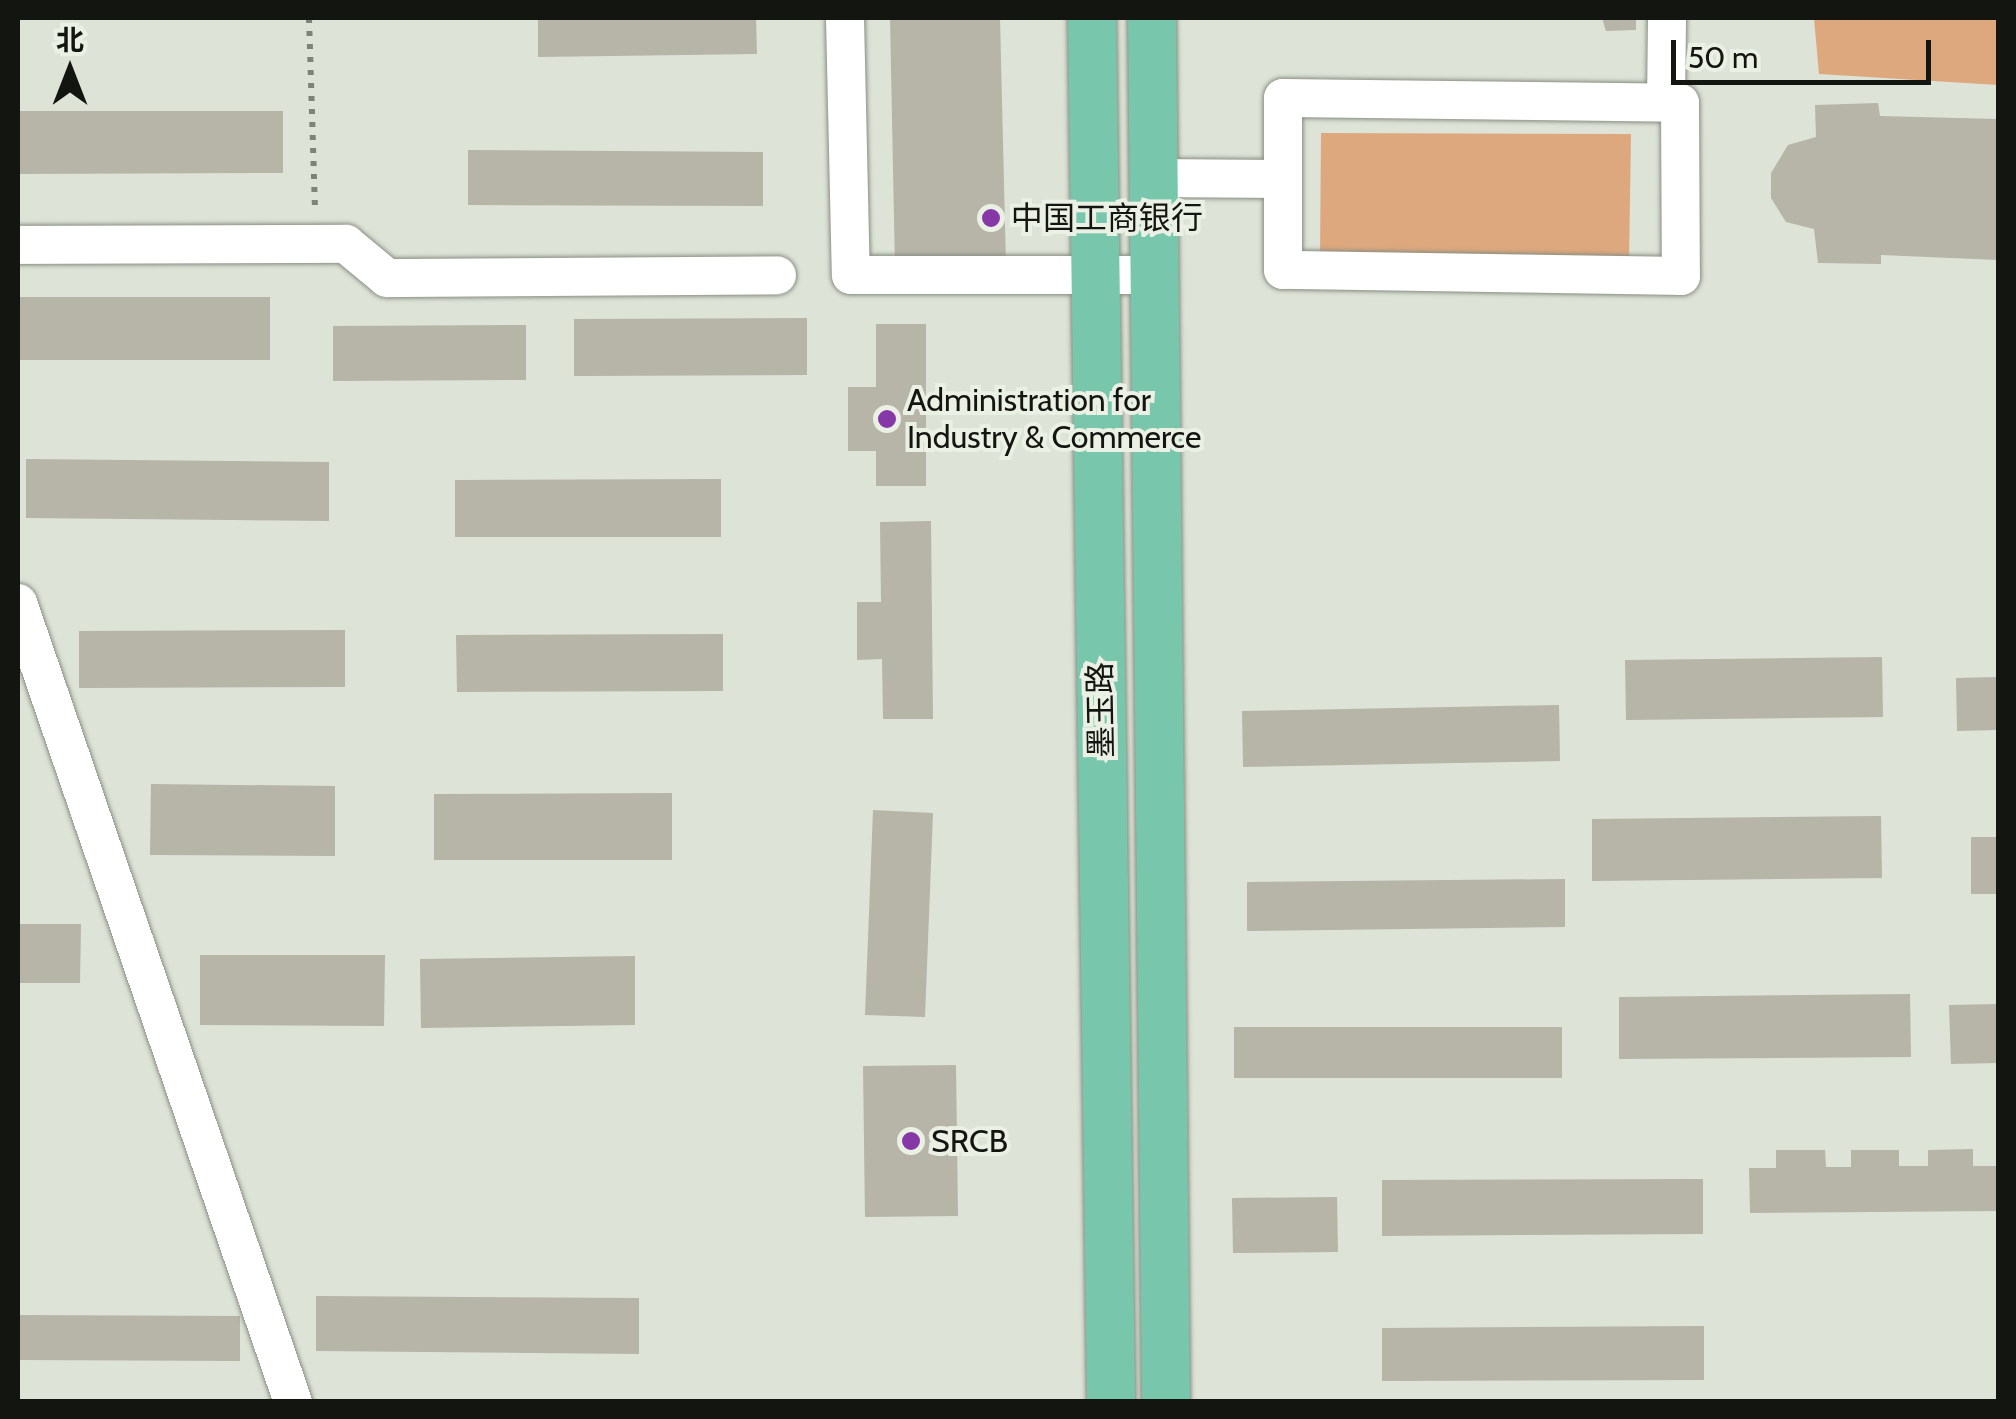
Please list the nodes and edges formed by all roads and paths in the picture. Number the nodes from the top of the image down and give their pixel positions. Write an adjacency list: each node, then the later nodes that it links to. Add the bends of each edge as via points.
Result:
1 (309, 18): 10 (path)
2 (845, 18): 11 (street, via 851,275)
3 (1092, 18): 11 (main road, 墨玉路)
4 (1152, 18): 7 (main road, 墨玉路)
5 (1667, 18): 6 (street)
6 (1666, 103): 8 (street, via 1283,98); 8 (street, via 1680,103 1682,276 1283,270)
7 (1154, 178): 8 (street); 13 (main road, 墨玉路)
8 (1283, 179)
9 (18, 244): 10 (street)
10 (316, 244): 12 (street, via 346,244 387,278)
11 (1095, 272): 13 (street); 16 (main road, 墨玉路)
12 (777, 275)
13 (1154, 275): 17 (main road, 墨玉路)
14 (18, 603): 15 (street)
15 (294, 1402)
16 (1111, 1402)
17 (1166, 1402)

